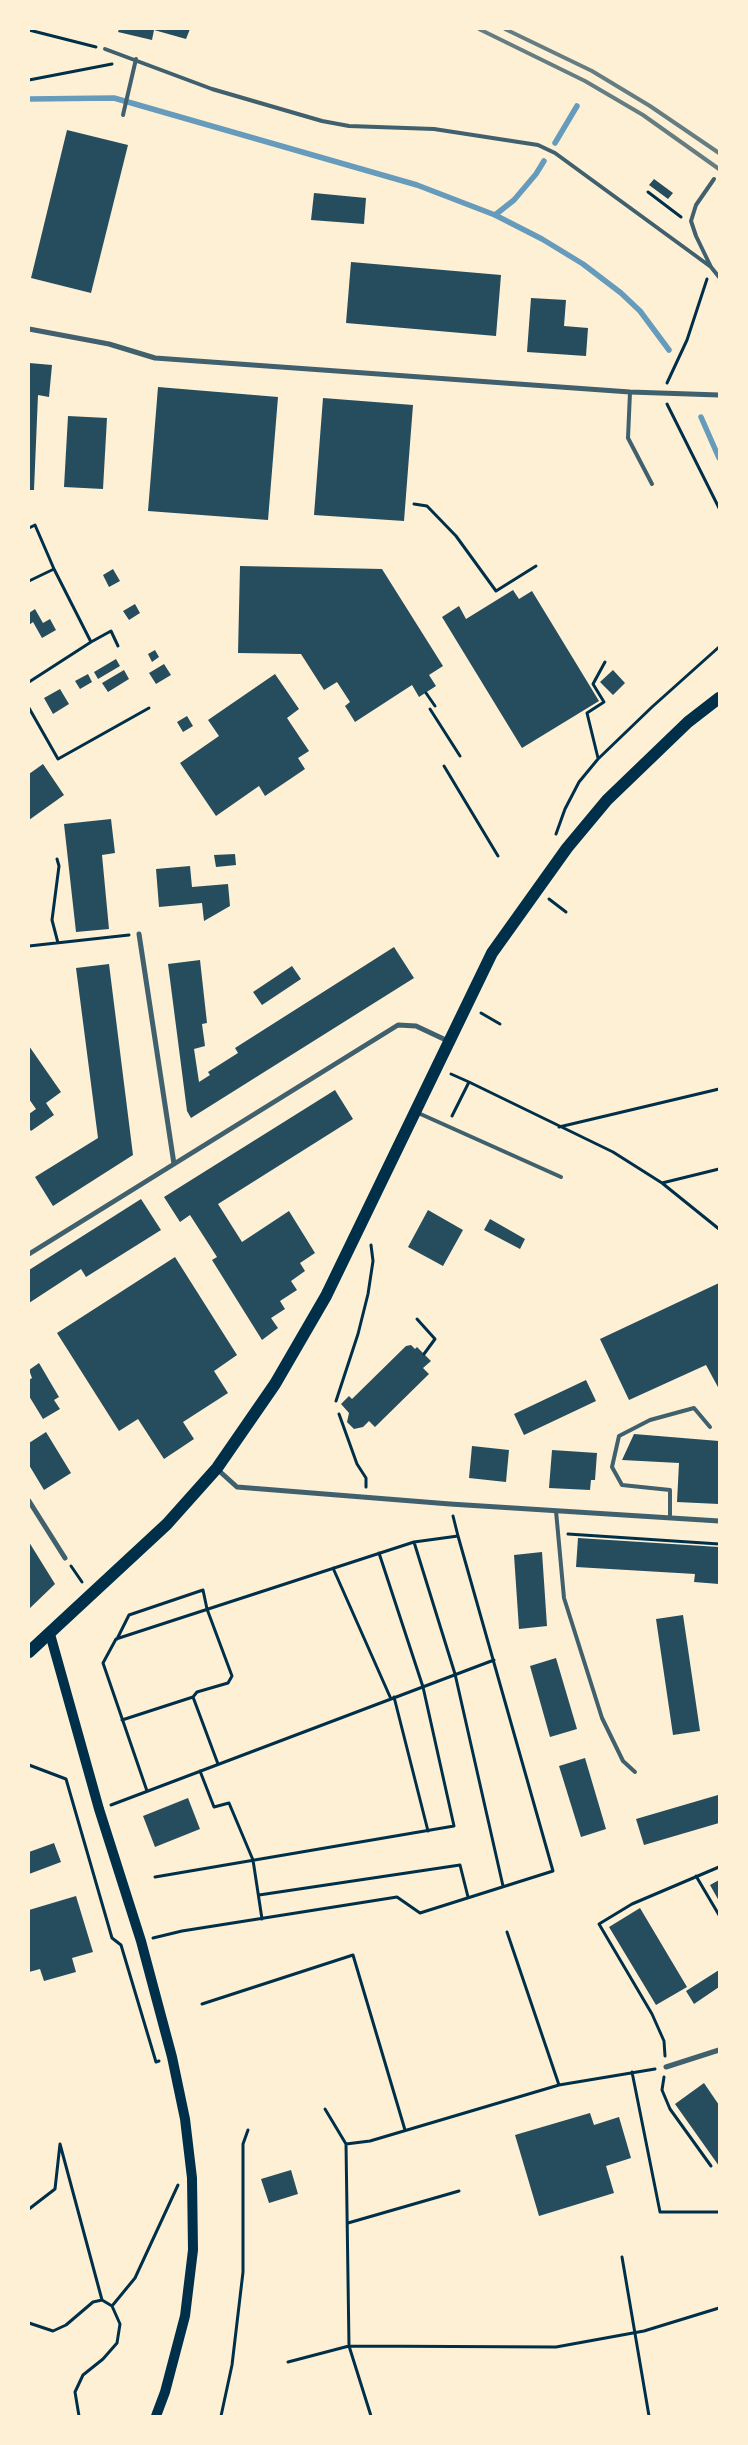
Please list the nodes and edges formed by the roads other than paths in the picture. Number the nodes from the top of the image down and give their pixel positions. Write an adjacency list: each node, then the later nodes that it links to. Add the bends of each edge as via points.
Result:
1 (105, 49): 2 (lane)
2 (136, 59): 3 (lane); 5 (lane, via 212,88 322,121 349,126 434,129 538,145 555,153)
3 (123, 116)
4 (714, 179): 5 (lane, via 696,205 691,221)
5 (711, 267): 6 (lane)
6 (719, 277)
7 (29, 328): 8 (street, via 109,344 155,358)
8 (630, 392): 9 (street); 10 (lane, via 628,438)
9 (719, 395)
10 (652, 484)
11 (719, 698): 13 (main road, via 688,722 607,800 567,848 492,954)
12 (139, 934): 15 (street)
13 (450, 1042): 14 (main road); 15 (street, via 416,1026 398,1025)
14 (416, 1112): 16 (lane); 19 (main road, via 326,1296 275,1384)
15 (174, 1164): 17 (street)
16 (561, 1177)
17 (29, 1254)
18 (710, 1426): 22 (lane, via 694,1408 650,1420 619,1436 612,1467 622,1485 670,1490)
19 (217, 1468): 21 (street, via 237,1487); 25 (main road, via 167,1524)
20 (29, 1501): 24 (street)
21 (556, 1511): 22 (street); 27 (lane, via 564,1598 599,1709 623,1761)
22 (670, 1518): 23 (street)
23 (719, 1521)
24 (65, 1558)
25 (50, 1634): 26 (main road); 30 (main road, via 99,1809 141,1941 185,2119 192,2178 193,2250 185,2316 166,2392)
26 (29, 1652)
27 (635, 1772)
28 (719, 2050): 29 (street)
29 (666, 2067)
30 (156, 2416)

